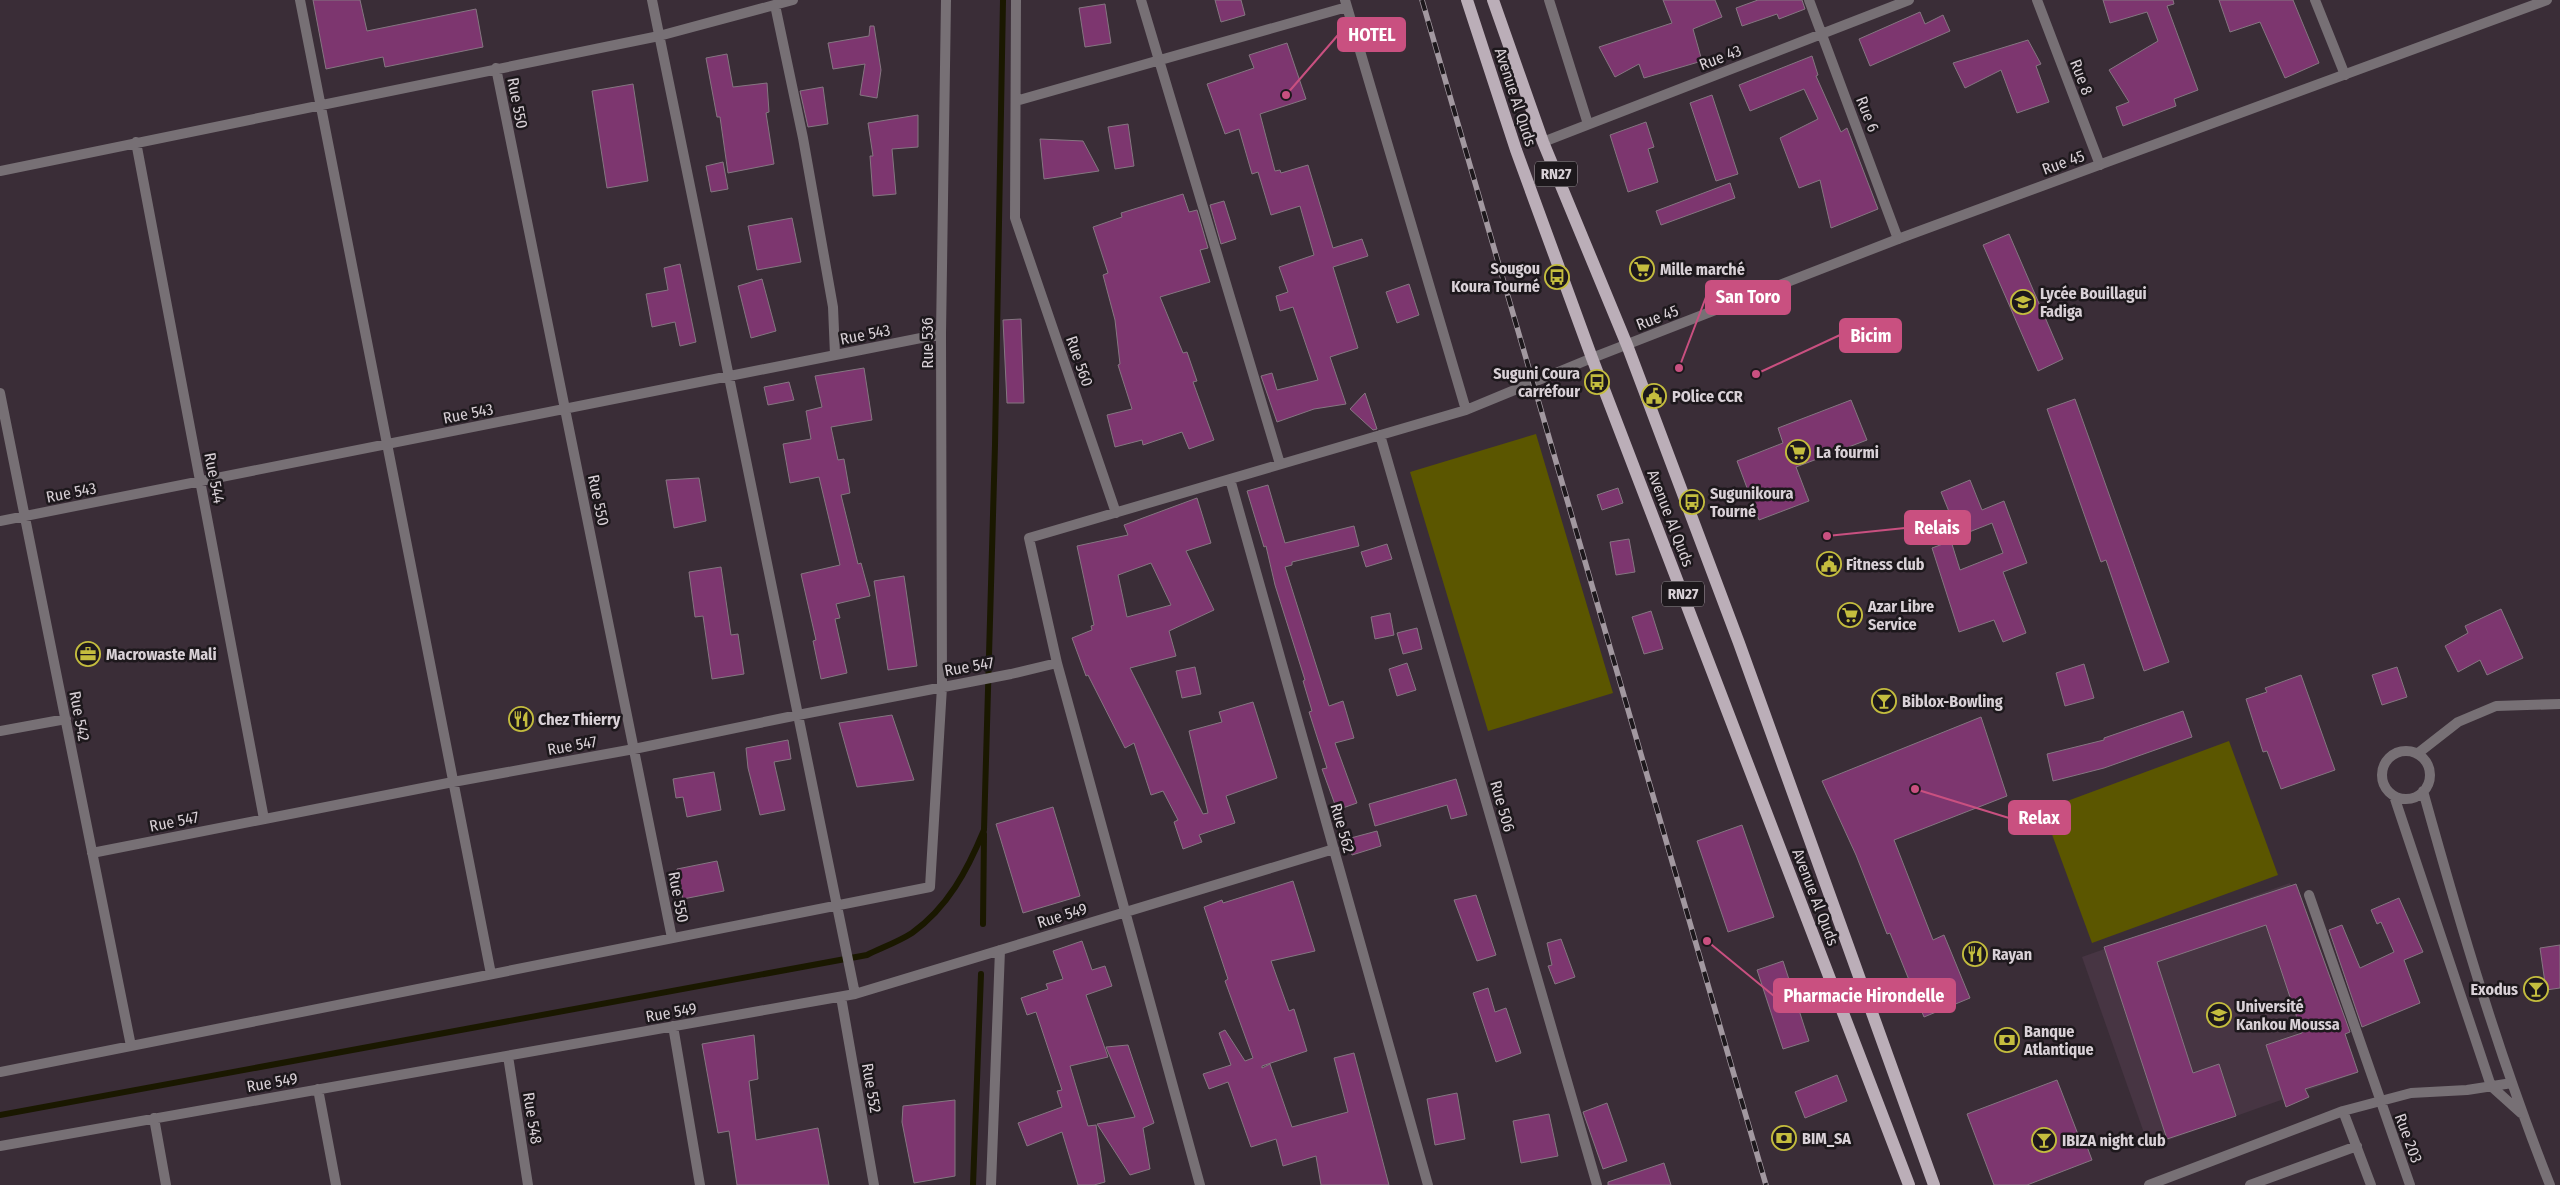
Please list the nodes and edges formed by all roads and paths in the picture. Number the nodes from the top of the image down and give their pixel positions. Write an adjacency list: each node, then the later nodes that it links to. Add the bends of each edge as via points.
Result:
1 (300, 0): 23 (street)
2 (652, 0): 18 (street)
3 (793, 0): 16 (street)
4 (946, 0): 30 (street, Rue 536)
5 (1016, 0): 22 (street, Rue 560)
6 (1141, 0): 19 (street)
7 (1467, 0): 33 (main road, Avenue Al Quds / RN27, via 1516,150)
8 (1493, 0): 26 (main road, Avenue Al Quds / RN27)
9 (1549, 0): 24 (street)
10 (1809, 0): 17 (street, Rue 6)
11 (1909, 0): 17 (street, Rue 43)
12 (2037, 0): 27 (street, Rue 8)
13 (2315, 0): 21 (street)
14 (2543, 1): 21 (street, Rue 45)
15 (1346, 4): 19 (street); 37 (street)
16 (775, 5): 18 (street); 32 (street, via 833,307)
17 (1822, 34): 24 (street, Rue 43); 29 (street, Rue 6)
18 (659, 36): 20 (street); 34 (street)
19 (1159, 61): 22 (street); 40 (street)
20 (496, 68): 23 (street); 36 (street, Rue 550)
21 (2345, 75): 27 (street, Rue 45)
22 (1016, 101): 43 (street, Rue 560, via 1016,218)
23 (320, 104): 25 (street); 39 (street)
24 (1588, 124): 26 (street, Rue 43)
25 (136, 142): 28 (street); 42 (street, Rue 544)
26 (1542, 142): 31 (main road, Avenue Al Quds / RN27)
27 (2100, 164): 29 (street, Rue 45)
28 (0, 171)
29 (1898, 239): 31 (street, Rue 45)
30 (942, 334): 32 (street, Rue 543); 47 (street, Rue 536)
31 (1626, 345): 33 (street, Rue 45); 91 (main road, Avenue Al Quds / RN27, via 1758,692)
32 (835, 355): 34 (street, Rue 543)
33 (1592, 358): 37 (street, Rue 45); 90 (main road, Avenue Al Quds / RN27)
34 (729, 376): 36 (street, Rue 543); 49 (street)
35 (0, 393): 44 (street, Rue 542)
36 (565, 409): 39 (street, Rue 543); 52 (street, Rue 550)
37 (1466, 410): 38 (street, Rue 45)
38 (1380, 435): 40 (street, Rue 45); 89 (street, Rue 506)
39 (387, 444): 42 (street, Rue 543); 54 (street)
40 (1280, 464): 41 (street, Rue 45)
41 (1230, 479): 43 (street, Rue 45); 58 (street, Rue 562)
42 (200, 481): 44 (street, Rue 543); 57 (street, Rue 544)
43 (1116, 513): 46 (street, Rue 45, via 1029,538)
44 (25, 516): 45 (street, Rue 543); 50 (street, Rue 542)
45 (0, 521)
46 (1057, 663): 47 (street, Rue 547); 62 (street)
47 (942, 687): 49 (street, Rue 547); 61 (street, Rue 536, via 930,887)
48 (2560, 704): 53 (street, via 2496,706 2458,722)
49 (798, 715): 52 (street, Rue 547); 61 (street)
50 (66, 719): 51 (street); 59 (street, Rue 542)
51 (0, 731)
52 (634, 749): 54 (street, Rue 547); 63 (street, Rue 550)
53 (2417, 754): 55 (street, via 2429,771); 56 (street, via 2397,752 2388,758 2382,779)
54 (453, 782): 57 (street, Rue 547); 65 (street)
55 (2423, 791): 56 (street, via 2404,799); 72 (street, via 2450,889)
56 (2394, 796): 73 (street)
57 (264, 819): 59 (street, Rue 547)
58 (1334, 849): 62 (street, Rue 549); 88 (street, Rue 562)
59 (92, 853): 69 (street, Rue 542)
60 (2309, 895): 75 (street, Rue 203)
61 (837, 906): 63 (street); 66 (street)
62 (1125, 912): 64 (street, Rue 549); 87 (street)
63 (672, 938): 65 (street)
64 (1000, 950): 66 (street, Rue 549); 86 (street)
65 (491, 974): 69 (street)
66 (855, 994): 67 (street, Rue 549)
67 (841, 997): 68 (street, Rue 549); 85 (street, Rue 552)
68 (673, 1026): 70 (street, Rue 549); 84 (street)
69 (131, 1046): 71 (street)
70 (508, 1056): 74 (street, Rue 549); 83 (street, Rue 548)
71 (0, 1072)
72 (2512, 1083): 73 (street); 77 (street)
73 (2491, 1086): 75 (street, via 2411,1093); 77 (street)
74 (318, 1089): 78 (street, Rue 549); 82 (street)
75 (2379, 1100): 76 (street); 95 (street, Rue 203)
76 (2343, 1111): 80 (street); 92 (street)
77 (2522, 1113): 96 (street)
78 (154, 1118): 79 (street, Rue 549); 81 (street)
79 (0, 1146)
80 (2357, 1146): 93 (street); 94 (street)
81 (166, 1185)
82 (336, 1185)
83 (528, 1185)
84 (700, 1185)
85 (874, 1185)
86 (990, 1185)
87 (1200, 1185)
88 (1428, 1185)
89 (1597, 1185)
90 (1909, 1185)
91 (1934, 1185)
92 (2149, 1185)
93 (2250, 1185)
94 (2371, 1185)
95 (2410, 1185)
96 (2550, 1185)

